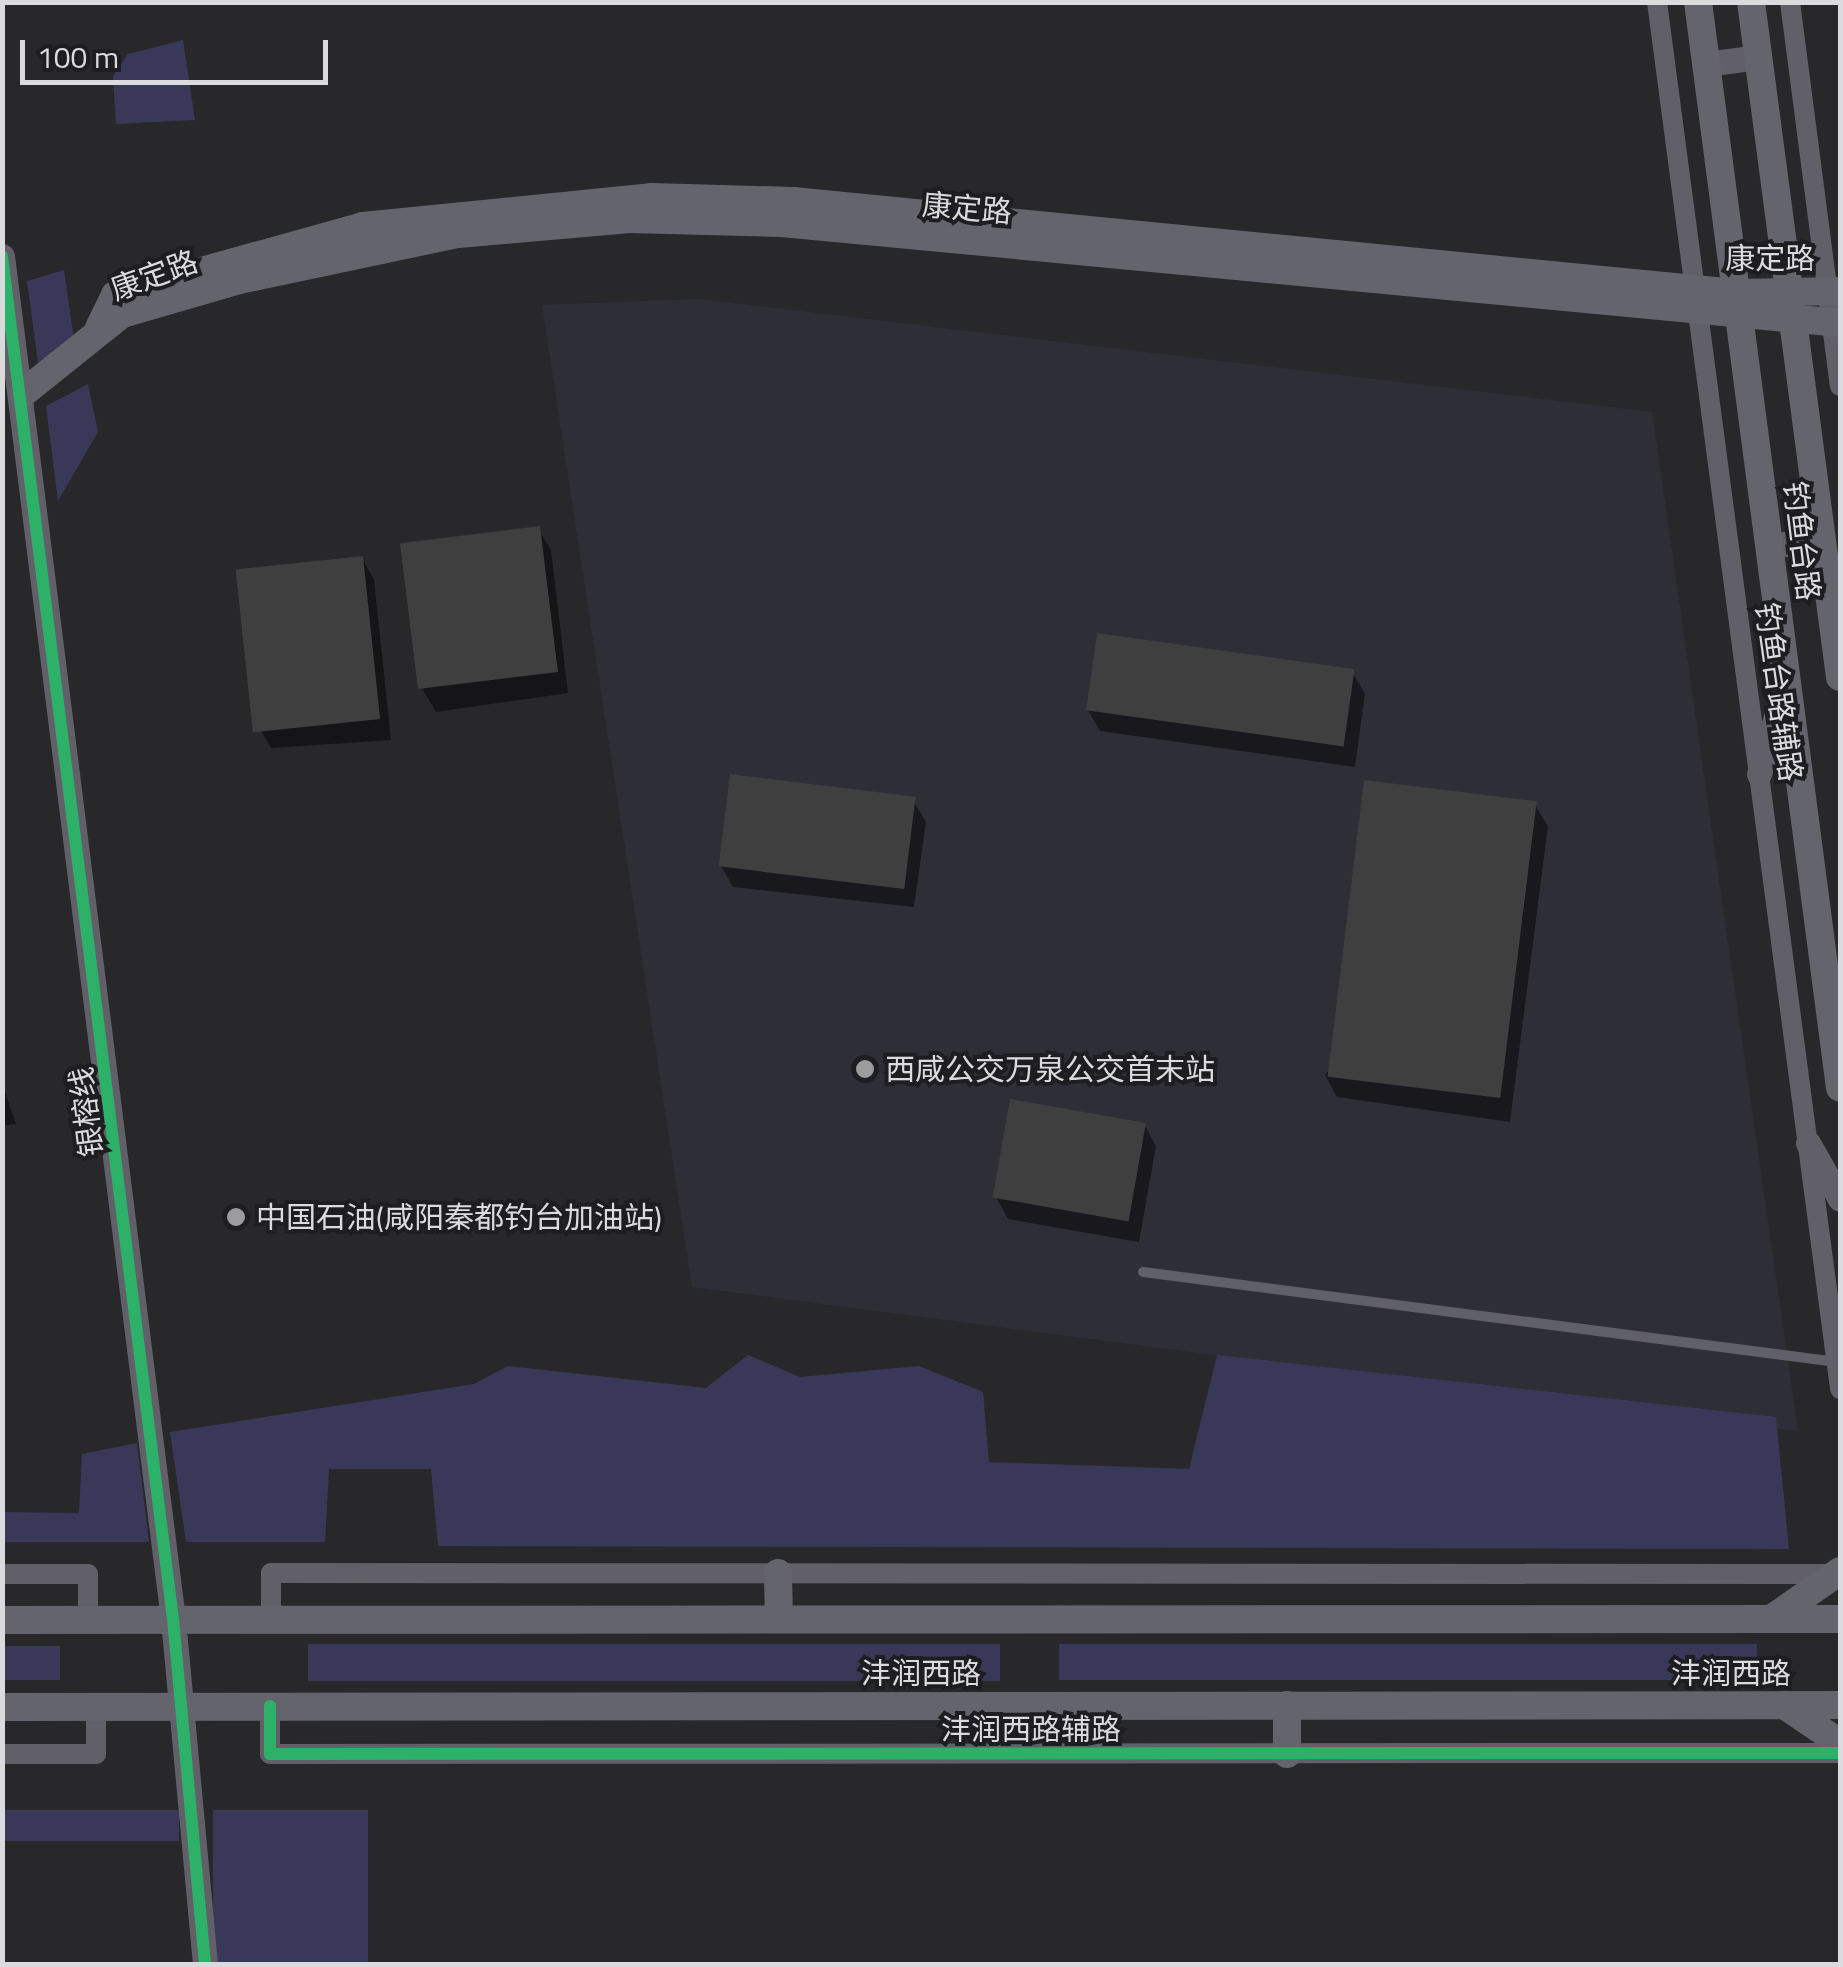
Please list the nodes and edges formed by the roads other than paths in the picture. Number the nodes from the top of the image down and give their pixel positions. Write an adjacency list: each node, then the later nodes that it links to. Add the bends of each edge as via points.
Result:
1 (1657, 2): 10 (street, 钓鱼台路辅路)
2 (1698, 2): 6 (main road, 钓鱼台路)
3 (1751, 2): 5 (main road, 钓鱼台路)
4 (1790, 2): 9 (street)
5 (1758, 57): 6 (street); 8 (main road, 钓鱼台路)
6 (1706, 64): 11 (main road, 钓鱼台路)
7 (2, 256): 15 (street, 银榕线)
8 (1789, 290): 9 (main road, 康定路); 11 (main road, 康定路); 12 (main road, 钓鱼台路)
9 (1834, 291): 13 (street)
10 (1696, 300): 11 (main road, 康定路); 15 (main road, 康定路, via 793,202 651,197 444,213 282,246 115,295 94,339); 20 (street, 钓鱼台路辅路)
11 (1738, 304): 12 (main road, 康定路); 17 (main road, 钓鱼台路)
12 (1794, 322): 13 (main road, 康定路); 16 (main road, 钓鱼台路)
13 (1836, 323): 14 (street)
14 (1840, 386)
15 (12, 390): 31 (street, 银榕线)
16 (1822, 539): 17 (street); 18 (main road, 钓鱼台路)
17 (1770, 546): 19 (main road, 钓鱼台路)
18 (1840, 677)
19 (1787, 678): 20 (street); 21 (main road, 钓鱼台路)
20 (1759, 774): 22 (street, 钓鱼台路辅路)
21 (1840, 1088)
22 (1808, 1143): 23 (street); 25 (street, 钓鱼台路辅路)
23 (1840, 1198)
24 (1144, 1272): 25 (lane)
25 (1837, 1362): 26 (street, 钓鱼台路辅路)
26 (1840, 1389)
27 (1838, 1572): 28 (street); 34 (main road)
28 (778, 1573): 32 (street, via 271,1573); 33 (main road)
29 (2, 1574): 30 (street, via 88,1574)
30 (88, 1619): 31 (main road, 沣润西路); 36 (main road, 沣润西路)
31 (173, 1619): 32 (main road, 沣润西路); 39 (street, 银榕线)
32 (271, 1619): 33 (main road, 沣润西路)
33 (778, 1619): 34 (main road, 沣润西路)
34 (1771, 1619): 35 (main road, 沣润西路)
35 (1840, 1619)
36 (2, 1620)
37 (2, 1706): 38 (main road, 沣润西路)
38 (96, 1706): 39 (main road, 沣润西路); 46 (street, via 96,1754)
39 (182, 1706): 40 (main road, 沣润西路); 48 (street, 银榕线)
40 (270, 1706): 41 (main road, 沣润西路); 47 (street, 沣润西路辅路, via 270,1754)
41 (1287, 1706): 42 (main road, 沣润西路); 47 (main road)
42 (1784, 1706): 43 (main road, 沣润西路); 44 (main road)
43 (1840, 1706)
44 (1840, 1744)
45 (1840, 1753): 47 (street, 沣润西路辅路)
46 (2, 1754)
47 (1287, 1754)
48 (205, 1964)

